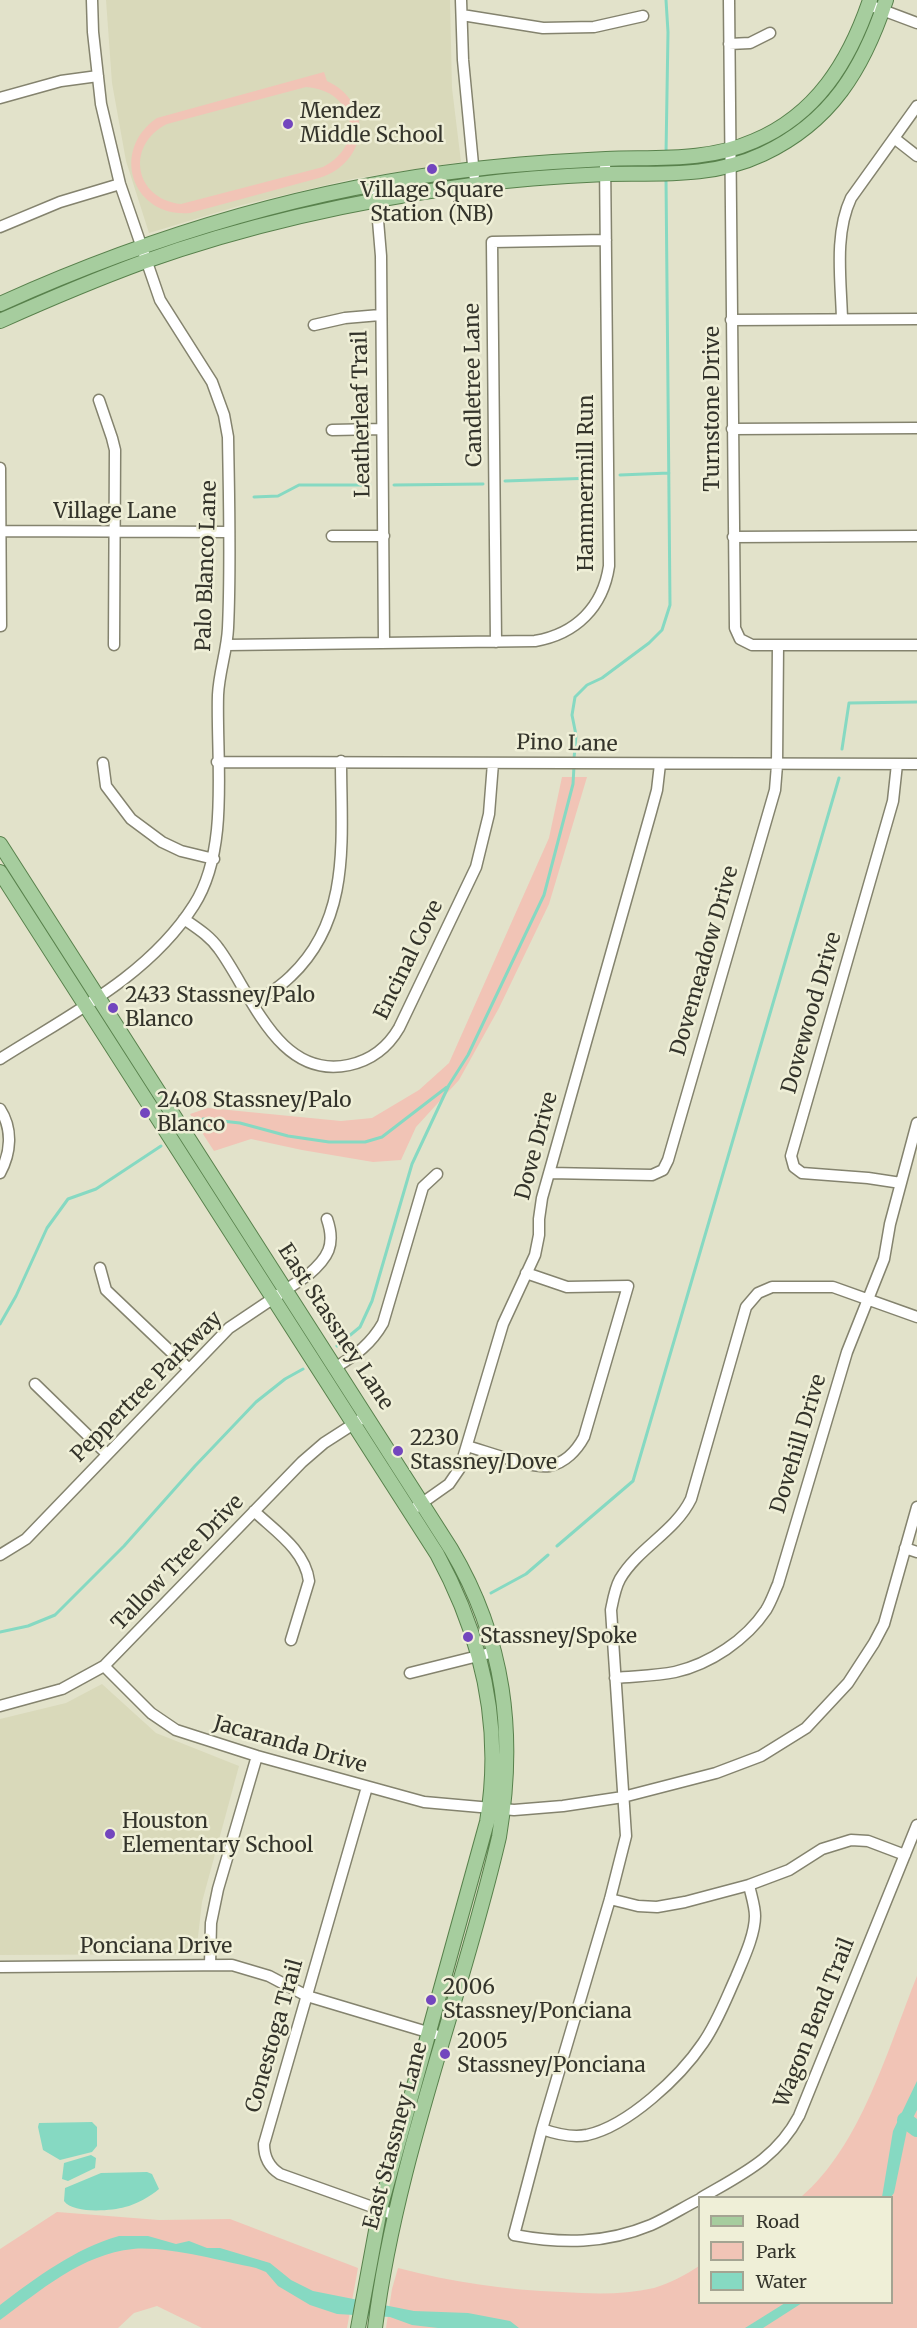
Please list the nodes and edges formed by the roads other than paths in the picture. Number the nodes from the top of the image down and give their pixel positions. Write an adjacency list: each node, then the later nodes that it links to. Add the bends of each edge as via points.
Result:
1 (92, 0): 11 (street, Palo Blanco Lane)
2 (461, 0): 6 (street)
3 (729, 0): 10 (street, Turnstone Drive)
4 (869, 2): 5 (street); 15 (main road, via 850,52 816,98 781,127)
5 (885, 5): 8 (street); 18 (main road, via 863,59 828,107 786,142)
6 (462, 15): 7 (street, via 543,28 594,27); 19 (street)
7 (643, 16)
8 (917, 23)
9 (770, 33): 10 (street, via 750,43)
10 (729, 44): 15 (street, Turnstone Drive)
11 (98, 76): 12 (street, via 44,85); 21 (street, Palo Blanco Lane)
12 (0, 98)
13 (917, 106): 14 (street)
14 (894, 138): 16 (street); 31 (street, via 844,213)
15 (730, 150): 17 (main road, via 695,157); 18 (street, Turnstone Drive)
16 (917, 156)
17 (605, 159): 19 (main road); 20 (street, Hammermill Run)
18 (730, 166): 20 (main road, via 676,174); 33 (street, Turnstone Drive)
19 (473, 169): 22 (main road); 23 (street)
20 (605, 174): 23 (main road); 26 (street, Hammermill Run)
21 (120, 184): 25 (street, via 60,202); 27 (street, Palo Blanco Lane)
22 (375, 185): 24 (street, Leatherleaf Trail); 27 (main road, via 277,206)
23 (475, 185): 24 (main road)
24 (376, 200): 28 (main road, via 279,221); 30 (street, Leatherleaf Trail, via 381,256)
25 (0, 227)
26 (606, 240): 50 (street, Hammermill Run, via 609,566 605,585 592,609 568,631 536,641); 50 (street, Candletree Lane, via 492,242)
27 (140, 246): 28 (street, Palo Blanco Lane); 29 (main road)
28 (145, 261): 34 (main road); 44 (street, Palo Blanco Lane, via 167,314 208,374 225,415)
29 (0, 304)
30 (380, 315): 35 (street); 38 (street, Leatherleaf Trail)
31 (842, 319): 32 (street); 33 (street)
32 (917, 319)
33 (732, 320): 39 (street, Turnstone Drive)
34 (0, 321)
35 (314, 325)
36 (99, 400): 43 (street, via 114,443)
37 (917, 428): 39 (street)
38 (381, 429): 40 (street); 46 (street, Leatherleaf Trail)
39 (732, 429): 48 (street, Turnstone Drive)
40 (332, 430)
41 (0, 468): 42 (street)
42 (1, 531): 43 (street, Village Lane); 49 (street)
43 (114, 532): 44 (street, Village Lane); 52 (street)
44 (229, 532): 53 (street, Palo Blanco Lane)
45 (332, 536): 46 (street)
46 (384, 536): 51 (street, Leatherleaf Trail)
47 (917, 536): 48 (street)
48 (733, 537): 54 (street, Turnstone Drive, via 737,634 752,645)
49 (1, 626)
50 (496, 642): 51 (street, Hammermill Run)
51 (384, 643): 53 (street, Hammermill Run)
52 (114, 645)
53 (227, 645): 57 (street, Palo Blanco Lane, via 219,681)
54 (778, 645): 55 (street, Turnstone Drive); 63 (street, Dovemeadow Drive)
55 (917, 645)
56 (341, 761): 57 (street, Pino Lane); 59 (street, Pino Lane); 69 (street, via 341,862 335,905 306,959 281,985)
57 (218, 762): 65 (street, Palo Blanco Lane)
58 (103, 763): 65 (street, via 106,786 131,819 162,842)
59 (492, 763): 60 (street, Pino Lane); 69 (street, Encinal Cove, via 489,814 476,867 388,1044 366,1060 347,1066 310,1062 293,1054 278,1040)
60 (660, 764): 63 (street, Pino Lane); 75 (street, Dove Drive, via 657,790)
61 (897, 764): 62 (street, Pino Lane); 63 (street, Pino Lane); 77 (street, Dovewood Drive, via 893,801 791,1156 794,1167 802,1173)
62 (917, 764)
63 (777, 765): 75 (street, Dovemeadow Drive, via 775,790 663,1170 652,1176)
64 (0, 844): 68 (main road, East Stassney Lane)
65 (214, 859): 67 (street, Palo Blanco Lane, via 202,891)
66 (0, 872): 70 (main road, East Stassney Lane)
67 (184, 919): 68 (street, Palo Blanco Lane, via 144,964); 69 (street, Encinal Cove, via 214,942)
68 (98, 996): 70 (street, Palo Blanco Lane); 81 (main road, East Stassney Lane)
69 (254, 1004)
70 (85, 1005): 71 (street, Palo Blanco Lane); 82 (main road, East Stassney Lane)
71 (0, 1059)
72 (0, 1109): 74 (street, via 9,1143)
73 (917, 1123): 77 (street, Dovehill Drive)
74 (0, 1173)
75 (549, 1173): 80 (street, Dove Drive, via 535,1255)
76 (437, 1174): 85 (street, via 423,1187 383,1323 363,1350)
77 (901, 1183): 83 (street, Dovehill Drive, via 884,1259)
78 (327, 1219): 81 (street, Peppertree Parkway, via 331,1242 327,1253 308,1275)
79 (100, 1268): 86 (street, via 106,1290)
80 (526, 1273): 90 (street, Dove Drive, via 503,1324); 90 (street, via 567,1287 628,1286 584,1437 577,1449 549,1466)
81 (286, 1290): 82 (street, Peppertree Parkway); 85 (main road, East Stassney Lane)
82 (273, 1298): 86 (street, Peppertree Parkway, via 229,1328); 89 (main road, East Stassney Lane)
83 (868, 1299): 84 (street); 104 (street, Dovehill Drive, via 767,1608 738,1639 700,1663 675,1672); 104 (street, via 833,1287 772,1287 759,1293 746,1307 691,1499 678,1521 628,1567 619,1581 611,1611)
84 (917, 1317)
85 (333, 1363): 88 (main road, East Stassney Lane)
86 (189, 1369): 91 (street, Peppertree Parkway)
87 (35, 1384): 91 (street)
88 (366, 1416): 89 (street, Tallow Tree Drive); 92 (main road, East Stassney Lane)
89 (354, 1424): 94 (street, Tallow Tree Drive, via 312,1452); 95 (main road, East Stassney Lane)
90 (467, 1446): 92 (street, Dove Drive, via 460,1468 449,1484)
91 (107, 1454): 98 (street, Peppertree Parkway, via 26,1539)
92 (423, 1503): 95 (street, Dove Drive); 100 (main road, East Stassney Lane, via 473,1588)
93 (917, 1508): 96 (street, Jacaranda Drive)
94 (254, 1510): 99 (street, via 300,1555 308,1571 309,1581); 102 (street, Tallow Tree Drive)
95 (410, 1511): 101 (main road, East Stassney Lane, via 452,1581)
96 (905, 1548): 97 (street); 108 (street, Jacaranda Drive, via 884,1624 874,1643 848,1683 806,1728 761,1756 716,1773)
97 (917, 1551)
98 (0, 1555)
99 (291, 1641)
100 (494, 1652): 101 (street); 109 (main road, East Stassney Lane, via 507,1737)
101 (479, 1656): 103 (street); 109 (main road, East Stassney Lane, via 491,1724)
102 (104, 1666): 105 (street, Tallow Tree Drive, via 48,1695); 106 (street, Jacaranda Drive, via 151,1713 176,1730)
103 (410, 1672)
104 (615, 1678): 108 (street)
105 (0, 1706)
106 (257, 1756): 107 (street, Jacaranda Drive); 114 (street, via 218,1889 211,1923)
107 (367, 1787): 109 (street, Jacaranda Drive, via 424,1802); 116 (street, Conestoga Trail)
108 (623, 1797): 109 (street, Jacaranda Drive, via 563,1806); 113 (street, via 626,1836)
109 (496, 1809): 117 (main road, East Stassney Lane); 118 (main road, East Stassney Lane, via 493,1865)
110 (917, 1825): 111 (street, Wagon Bend Trail)
111 (905, 1855): 112 (street, via 868,1841 835,1843 789,1870); 120 (street, Wagon Bend Trail, via 789,2135 772,2154)
112 (749, 1885): 113 (street, via 657,1907); 119 (street, via 755,1915 741,1966 720,2014 698,2049 640,2107 607,2128 585,2135 562,2135)
113 (610, 1899): 119 (street)
114 (210, 1965): 115 (street, Ponciana Drive); 116 (street, Ponciana Drive, via 232,1965 260,1972)
115 (0, 1967)
116 (307, 1996): 117 (street, Ponciana Drive); 122 (street, Conestoga Trail, via 264,2144 266,2158 280,2174)
117 (428, 2032): 118 (street, Ponciana Drive); 122 (main road, East Stassney Lane)
118 (443, 2036): 123 (main road, East Stassney Lane)
119 (542, 2129): 121 (street, Wagon Bend Trail, via 514,2235 550,2241 590,2241 616,2236 652,2225)
120 (703, 2196)
121 (698, 2199)
122 (380, 2209): 123 (street, Conestoga Trail); 124 (main road, East Stassney Lane)
123 (395, 2215): 125 (main road, East Stassney Lane)
124 (358, 2328)
125 (375, 2328)

